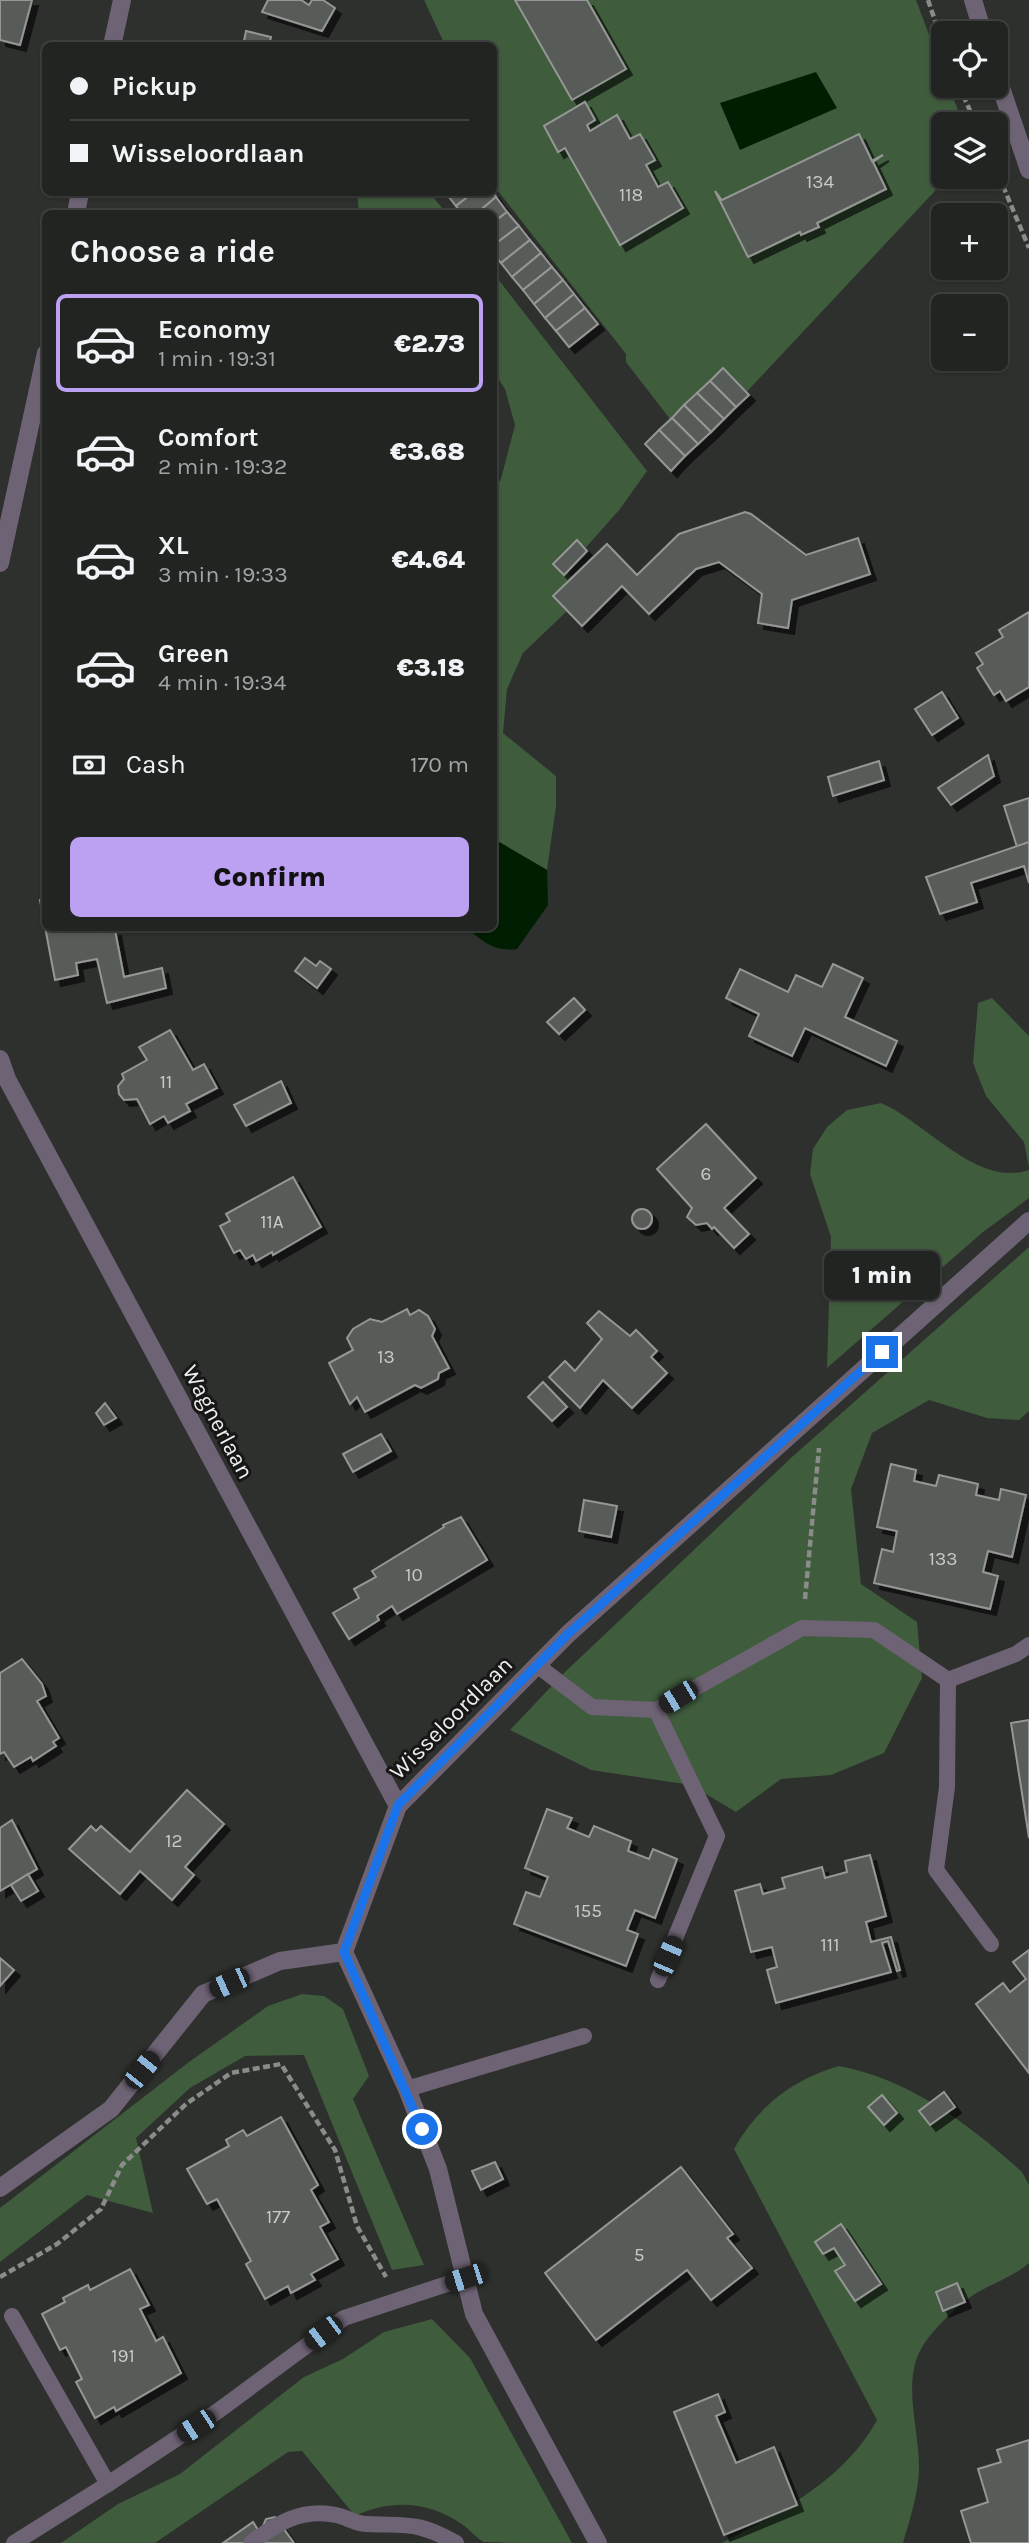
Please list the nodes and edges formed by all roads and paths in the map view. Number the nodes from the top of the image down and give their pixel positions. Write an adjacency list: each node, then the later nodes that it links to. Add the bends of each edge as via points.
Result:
1 (122, 0): 6 (street)
2 (928, 0): 4 (path)
3 (973, 0): 5 (street)
4 (935, 21)
5 (979, 21)
6 (113, 42)
7 (1004, 98): 8 (street)
8 (1029, 170)
9 (1004, 189): 10 (path)
10 (1026, 232): 11 (path)
11 (1029, 248)
12 (42, 371): 13 (street)
13 (0, 563)
14 (0, 1059): 22 (street, Wagnerlaan, via 174,1393)
15 (1029, 1221): 16 (street, Wisseloordlaan)
16 (823, 1405): 17 (path); 19 (street, Wisseloordlaan)
17 (802, 1628): 20 (lane, via 874,1630); 21 (lane)
18 (1029, 1645): 20 (lane)
19 (538, 1666): 21 (lane, Wisseloordlaan, via 592,1707); 22 (street, Wisseloordlaan)
20 (948, 1680): 23 (lane, via 947,1787 936,1870)
21 (656, 1710): 25 (lane, via 717,1836)
22 (398, 1805): 24 (street, Wisseloordlaan)
23 (991, 1944)
24 (344, 1952): 27 (street); 28 (street, via 280,1961 203,1994 111,2109)
25 (658, 1980)
26 (584, 2036): 27 (lane)
27 (407, 2089): 30 (street, via 438,2169)
28 (0, 2188)
29 (0, 2277): 31 (path, via 57,2244 101,2209 122,2165 186,2104 231,2073 281,2064 335,2150 357,2226)
30 (465, 2278): 31 (lane); 37 (street, via 474,2315)
31 (399, 2300): 33 (lane, via 344,2318 218,2411)
32 (12, 2316): 33 (lane)
33 (108, 2484): 34 (lane)
34 (14, 2543)
35 (251, 2543): 36 (lane, via 292,2517 324,2512 363,2524 413,2524)
36 (456, 2543)
37 (598, 2543)

